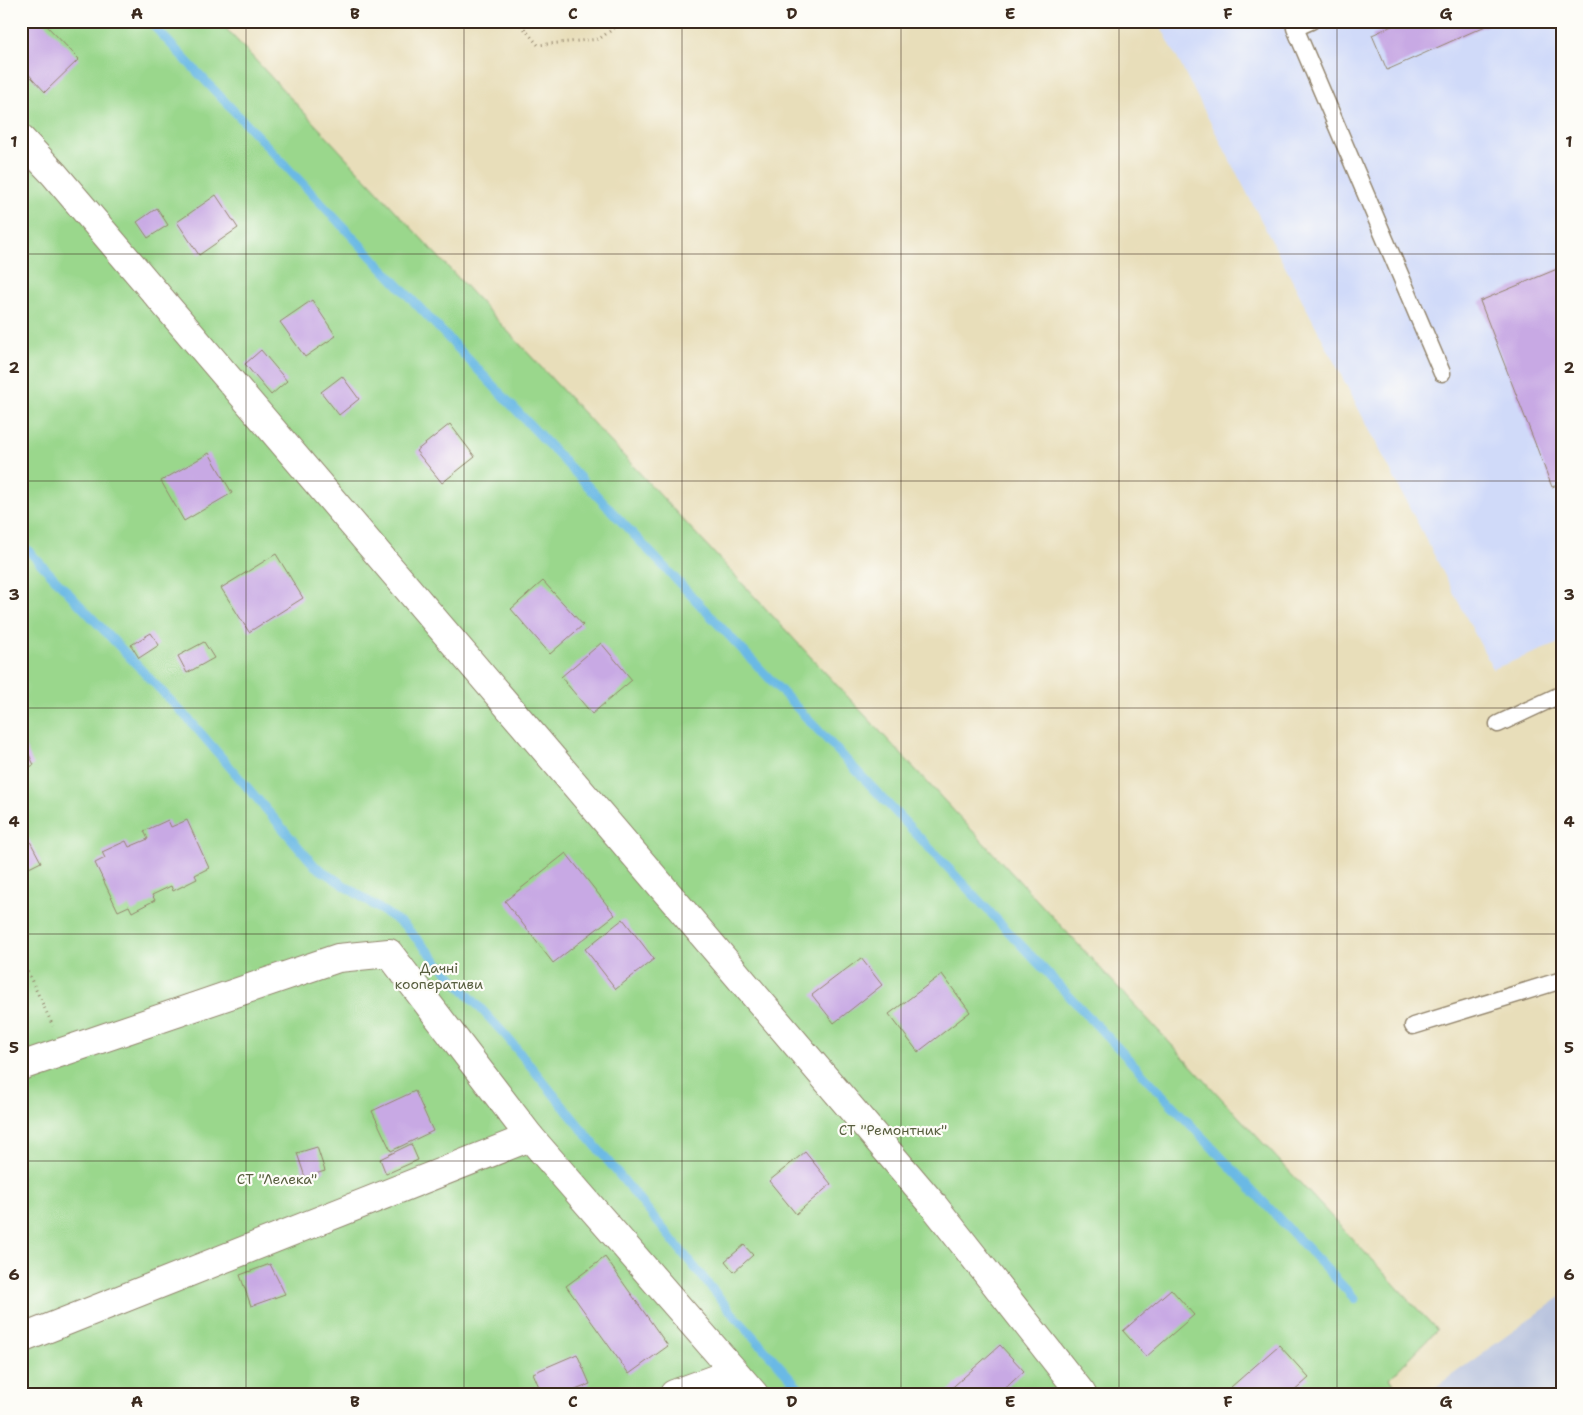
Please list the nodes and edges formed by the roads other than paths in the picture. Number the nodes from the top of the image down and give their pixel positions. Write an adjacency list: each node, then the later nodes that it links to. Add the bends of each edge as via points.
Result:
1 (1311, 21): 3 (lane, via 1295,28)
2 (21, 139): 14 (street, via 61,181 930,1201)
3 (1442, 373)
4 (1562, 694): 5 (lane)
5 (1498, 724)
6 (1562, 980): 7 (lane)
7 (1413, 1026)
8 (21, 1066): 9 (street, via 338,958 390,953)
9 (530, 1137): 10 (street); 11 (street)
10 (21, 1339)
11 (734, 1372): 12 (street); 13 (street)
12 (674, 1394)
13 (754, 1394)
14 (1082, 1394)

